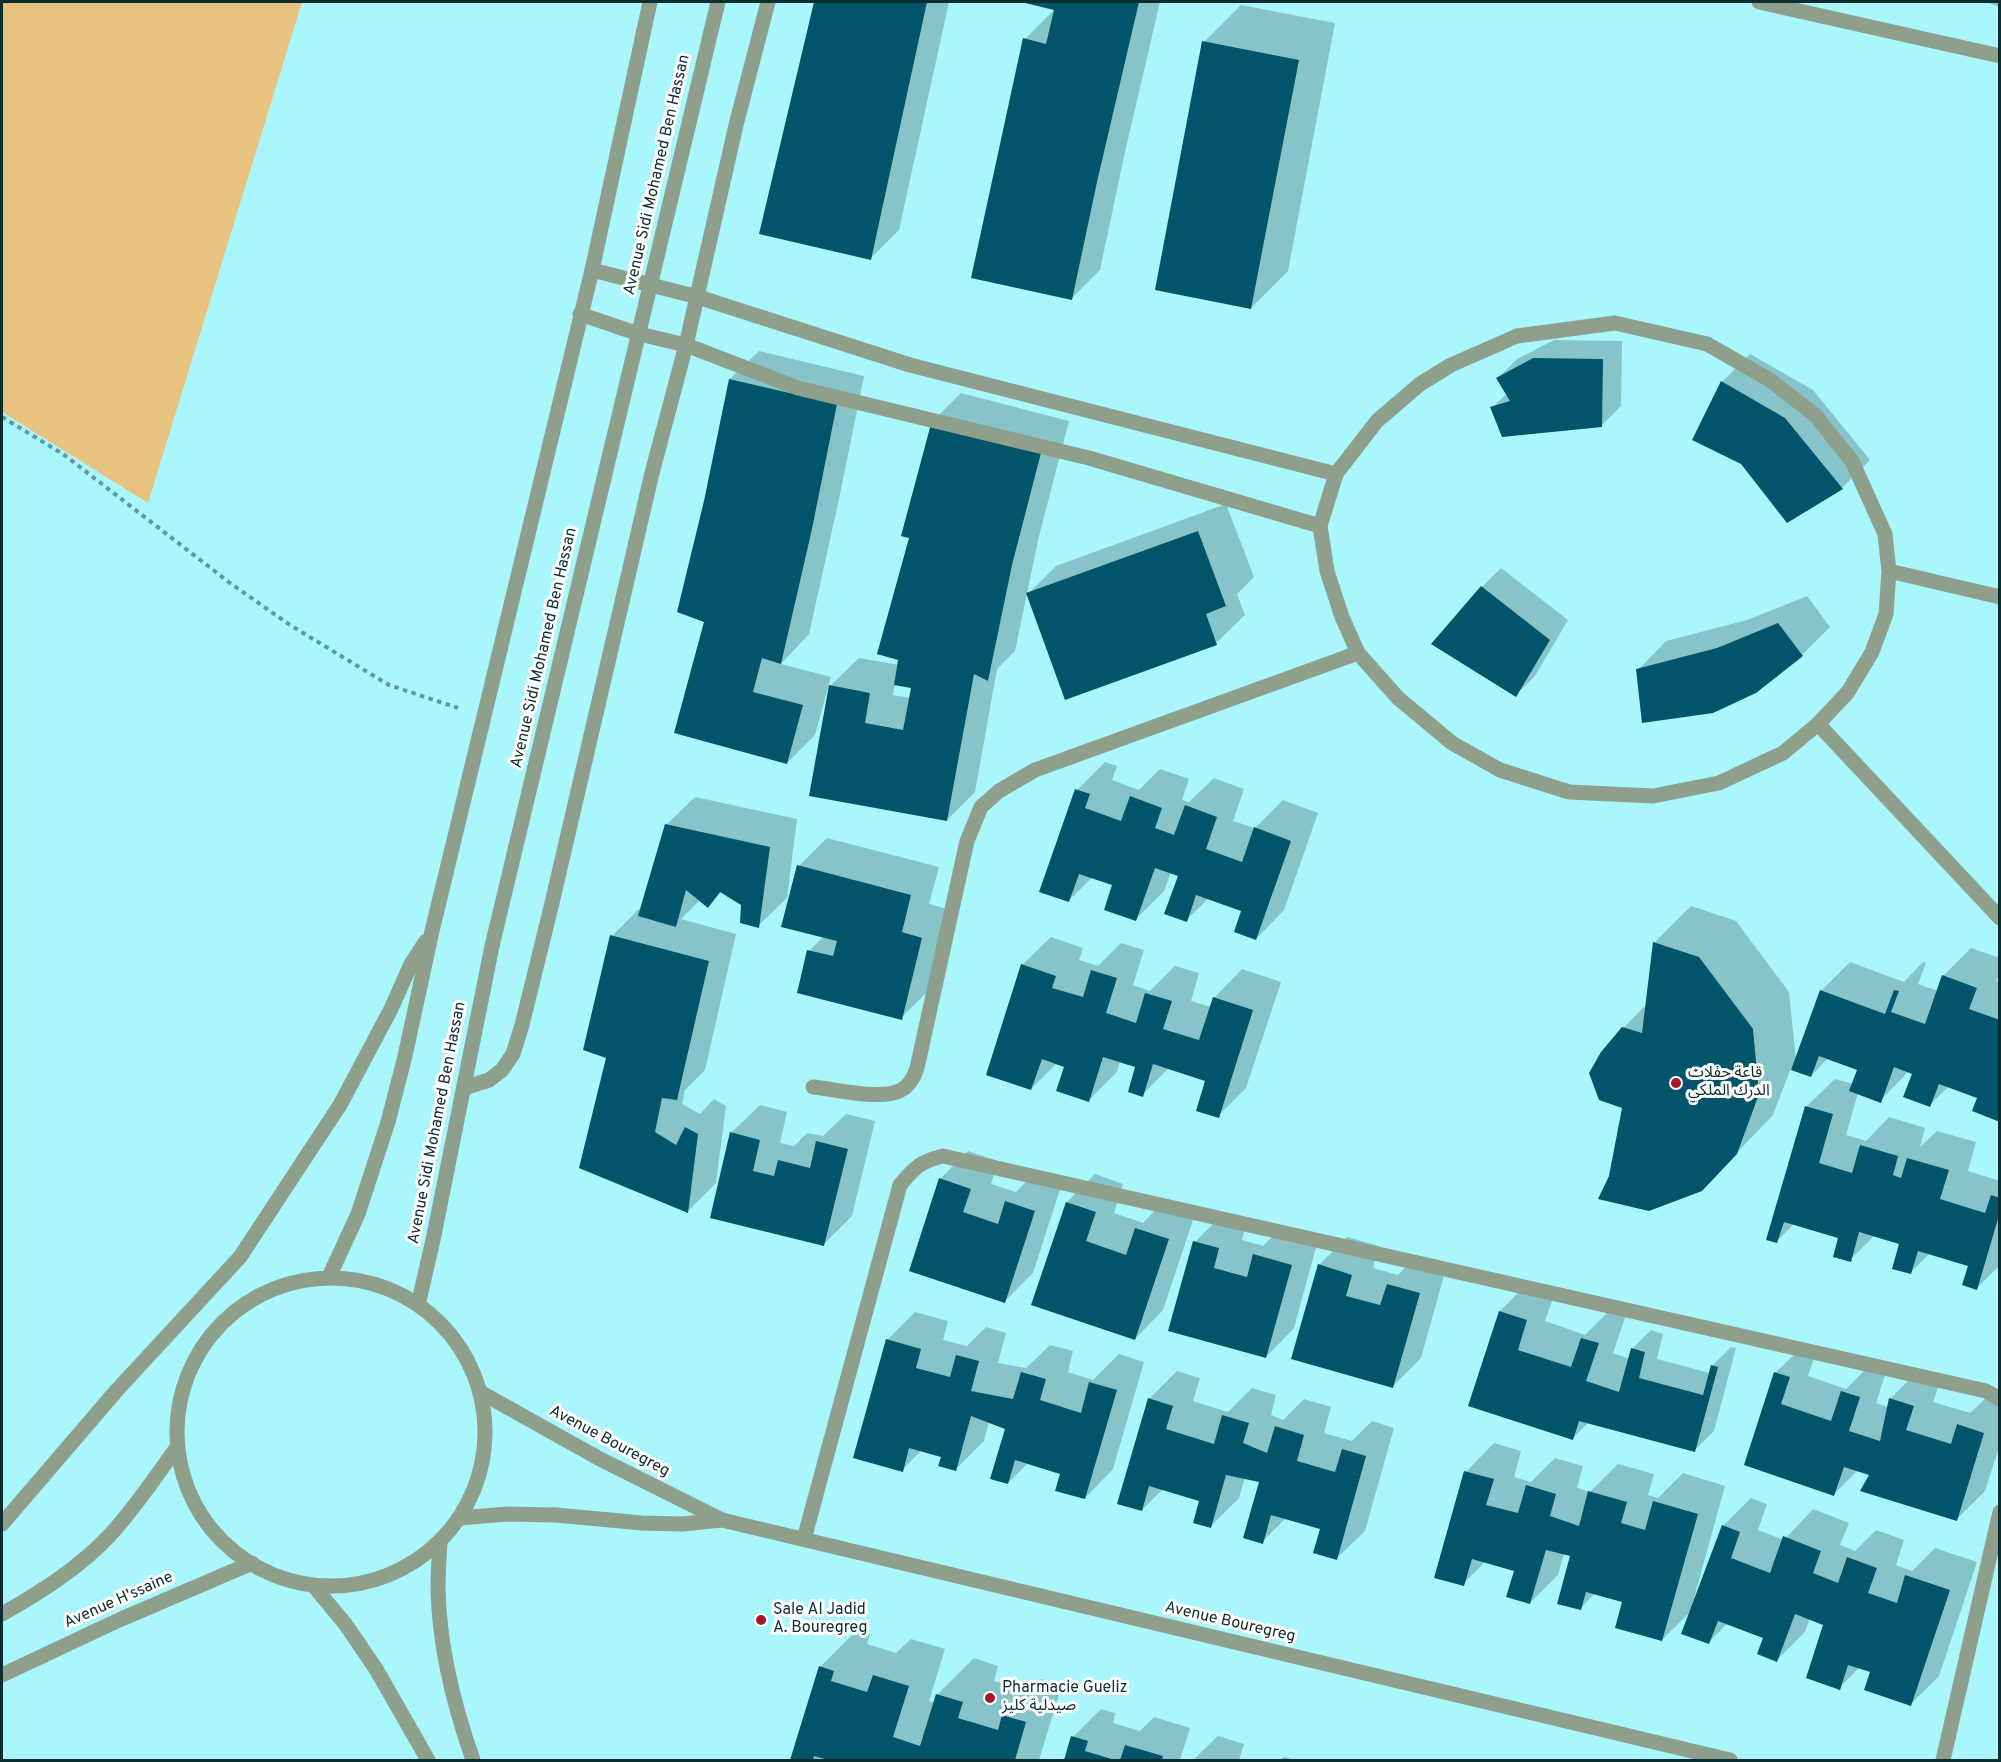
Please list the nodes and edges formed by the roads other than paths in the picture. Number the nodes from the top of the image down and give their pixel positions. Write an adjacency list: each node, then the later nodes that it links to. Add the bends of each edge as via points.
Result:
1 (650, 2): 6 (street)
2 (718, 2): 7 (street, Avenue Sidi Mohamed Ben Hassan)
3 (768, 2): 8 (street)
4 (1759, 2): 5 (street)
5 (2000, 56)
6 (592, 270): 7 (street); 9 (street)
7 (651, 285): 8 (street); 10 (street, Avenue Sidi Mohamed Ben Hassan)
8 (698, 297): 11 (street); 12 (street, via 910,365)
9 (580, 314): 10 (street); 19 (street)
10 (639, 334): 11 (street); 21 (street, Avenue Sidi Mohamed Ben Hassan, via 492,946)
11 (686, 345): 13 (street, via 798,388 1089,458); 21 (street, via 652,473 522,1025 513,1054 502,1070 489,1080)
12 (1336, 474): 13 (street); 14 (street, via 1377,421 1420,384 1451,365 1517,336 1615,324 1707,344 1770,380 1815,415 1852,461 1885,534)
13 (1320, 526): 16 (street, via 1327,571)
14 (1889, 571): 15 (street); 17 (street, via 1886,614 1872,652 1848,692)
15 (2000, 597)
16 (1358, 652): 17 (street, via 1398,698 1452,743 1500,770 1569,792 1653,796 1719,783 1783,753); 20 (street, via 1035,770 999,791 981,807 967,842 913,1080 902,1090 885,1095)
17 (1818, 724): 18 (street)
18 (2000, 918)
19 (432, 931): 22 (street, via 388,1122 358,1214); 30 (street, via 411,964 340,1104 240,1257 117,1390)
20 (813, 1087)
21 (464, 1088): 23 (street, Avenue Sidi Mohamed Ben Hassan)
22 (329, 1277): 23 (street, via 391,1289); 26 (street, via 287,1283 249,1301 216,1328 193,1364 179,1404)
23 (418, 1305): 24 (street, via 445,1328 466,1358)
24 (480, 1392): 28 (street, via 485,1424 483,1457 475,1489); 29 (street, Avenue Bouregreg, via 600,1459)
25 (2000, 1399): 31 (street, via 1986,1391 943,1156 926,1160 900,1185)
26 (178, 1446): 33 (street, via 185,1481 201,1514 224,1542); 35 (street, via 109,1536 39,1593)
27 (2000, 1512): 40 (street)
28 (459, 1518): 29 (street, Avenue Bouregreg, via 508,1514 642,1523); 32 (street)
29 (722, 1520): 31 (street, Avenue Bouregreg)
30 (2, 1524)
31 (804, 1539): 39 (street, Avenue Bouregreg)
32 (440, 1542): 34 (street, via 413,1563 382,1578 348,1585); 38 (street, via 442,1639 451,1687)
33 (252, 1563): 34 (street, via 282,1577); 36 (street, Avenue H'ssaine)
34 (314, 1585): 37 (street, via 376,1669)
35 (2, 1614)
36 (2, 1675)
37 (428, 1761)
38 (473, 1761)
39 (1730, 1761)
40 (1943, 1761)

